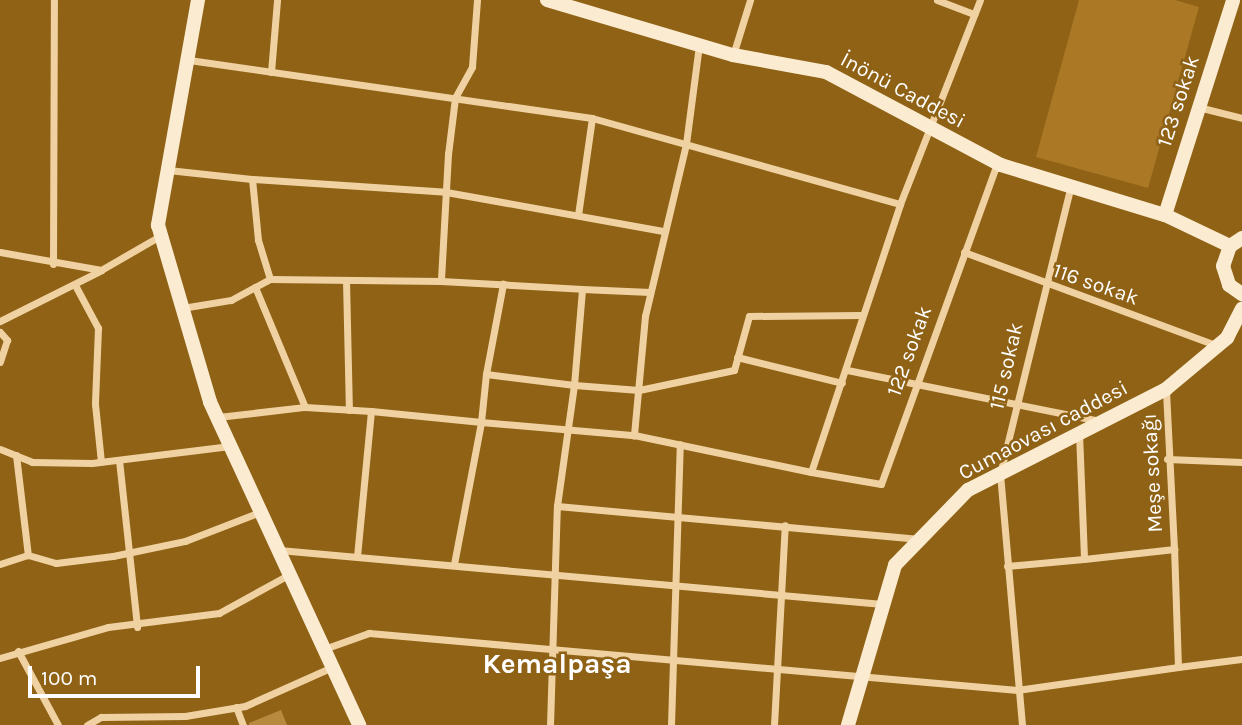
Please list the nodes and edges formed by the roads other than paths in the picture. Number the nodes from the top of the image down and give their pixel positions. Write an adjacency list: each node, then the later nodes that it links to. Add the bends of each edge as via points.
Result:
1 (54, 0): 34 (street)
2 (198, 0): 13 (main road)
3 (277, 0): 14 (street)
4 (477, 0): 15 (street, via 472,66)
5 (547, 0): 11 (main road, İnönü Caddesi)
6 (750, 0): 12 (street)
7 (937, 0): 10 (street)
8 (980, 0): 10 (street)
9 (1233, 0): 16 (main road, 123 sokak)
10 (974, 14): 19 (street)
11 (699, 44): 12 (main road, İnönü Caddesi); 20 (street)
12 (733, 55): 19 (main road, İnönü Caddesi, via 826,72)
13 (189, 60): 14 (street); 22 (main road)
14 (271, 72): 15 (street)
15 (455, 98): 17 (street); 25 (street)
16 (1197, 107): 18 (street); 28 (main road, 123 sokak)
17 (592, 118): 20 (street); 27 (street)
18 (1242, 118)
19 (928, 126): 21 (main road, İnönü Caddesi); 26 (street)
20 (686, 144): 26 (street); 29 (street)
21 (997, 163): 24 (main road, İnönü Caddesi); 33 (street, 122 sokak)
22 (167, 170): 23 (street); 30 (main road)
23 (252, 179): 25 (street); 36 (street, via 258,240)
24 (1071, 185): 28 (main road, İnönü Caddesi); 41 (street, 115 sokak)
25 (446, 192): 27 (street); 38 (street)
26 (900, 204): 48 (street)
27 (578, 215): 29 (street)
28 (1165, 215): 31 (main road, İnönü Caddesi)
29 (662, 230): 44 (street)
30 (160, 236): 35 (street); 46 (main road)
31 (1236, 242): 45 (main road, via 1224,276)
32 (0, 252): 34 (street)
33 (964, 252): 41 (street, 116 sokak); 56 (street, 122 sokak)
34 (53, 264): 35 (street)
35 (101, 270): 40 (street)
36 (270, 279): 37 (street); 42 (street)
37 (346, 280): 38 (street); 63 (street)
38 (441, 281): 39 (street)
39 (503, 284): 43 (street); 55 (street)
40 (75, 285): 49 (street); 77 (street, via 99,328 94,404)
41 (1044, 285): 51 (street, 116 sokak); 61 (street, 115 sokak)
42 (255, 287): 46 (street, via 231,300); 62 (street)
43 (582, 289): 44 (street); 58 (street)
44 (650, 292): 60 (street)
45 (1242, 294)
46 (180, 308): 65 (main road)
47 (1242, 309): 51 (main road, Cumaovası caddesi)
48 (862, 315): 52 (street, via 749,316); 54 (street)
49 (0, 321)
50 (0, 332): 53 (street, via 7,340)
51 (1218, 346): 59 (main road, Cumaovası caddesi)
52 (737, 357): 57 (street); 60 (street, via 734,370)
53 (0, 362)
54 (847, 370): 56 (street); 57 (street)
55 (486, 374): 58 (street); 67 (street)
56 (917, 381): 61 (street); 79 (street, 122 sokak, via 881,484)
57 (842, 383): 79 (street)
58 (574, 384): 60 (street); 68 (street)
59 (1166, 389): 66 (main road, Cumaovası caddesi); 75 (street, Meşe sokağı)
60 (639, 390): 70 (street)
61 (1016, 402): 66 (street); 80 (street, 115 sokak)
62 (305, 407): 63 (street); 65 (street)
63 (349, 410): 64 (street)
64 (370, 411): 67 (street); 90 (street)
65 (217, 417): 72 (main road)
66 (1102, 421): 69 (main road, Cumaovası caddesi)
67 (481, 422): 68 (street); 93 (street)
68 (564, 429): 70 (street); 81 (street)
69 (1079, 433): 80 (main road, Cumaovası caddesi); 91 (street)
70 (634, 435): 71 (street)
71 (680, 444): 79 (street); 83 (street)
72 (230, 446): 76 (street); 82 (main road)
73 (0, 449): 74 (street)
74 (16, 455): 77 (street, via 32,462); 89 (street)
75 (1167, 459): 78 (street); 86 (street, Meşe sokağı)
76 (119, 460): 77 (street); 88 (street)
77 (102, 462)
78 (1242, 463)
79 (811, 472)
80 (1000, 474): 85 (main road, Cumaovası caddesi, via 968,490); 94 (street, 115 sokak)
81 (557, 506): 83 (street); 95 (street)
82 (261, 512): 87 (main road); 88 (street, via 185,541)
83 (677, 516): 84 (street); 97 (street)
84 (785, 525): 85 (street); 98 (street)
85 (920, 539): 99 (main road, Cumaovası caddesi, via 895,565)
86 (1174, 549): 91 (street, Meşe sokağı); 109 (street)
87 (279, 550): 90 (street); 96 (main road)
88 (126, 552): 89 (street, via 56,563); 100 (street)
89 (28, 555): 92 (street)
90 (357, 556): 93 (street)
91 (1084, 559): 94 (street, Meşe sokağı)
92 (0, 564)
93 (454, 564): 95 (street)
94 (1007, 566): 111 (street, 115 sokak)
95 (555, 571): 97 (street); 102 (street)
96 (290, 575): 100 (street, via 219,613); 101 (main road)
97 (676, 582): 98 (street); 105 (street)
98 (781, 593): 99 (street); 108 (street)
99 (883, 604): 110 (main road, Cumaovası caddesi)
100 (137, 627): 103 (street, via 108,627)
101 (324, 649): 102 (street, via 369,633); 107 (main road)
102 (553, 650): 105 (street); 117 (street)
103 (18, 651): 104 (street); 113 (street)
104 (0, 658)
105 (673, 658): 108 (street); 118 (street)
106 (1242, 659): 109 (street)
107 (332, 667): 112 (street); 116 (main road)
108 (778, 667): 110 (street); 119 (street)
109 (1178, 667): 111 (street)
110 (861, 673): 111 (street); 120 (main road, Cumaovası caddesi)
111 (1017, 690): 121 (street, 115 sokak)
112 (236, 707): 114 (street, via 102,717); 115 (street)
113 (58, 725)
114 (87, 725)
115 (243, 725)
116 (359, 725)
117 (550, 725)
118 (671, 725)
119 (774, 725)
120 (848, 725)
121 (1022, 725)

